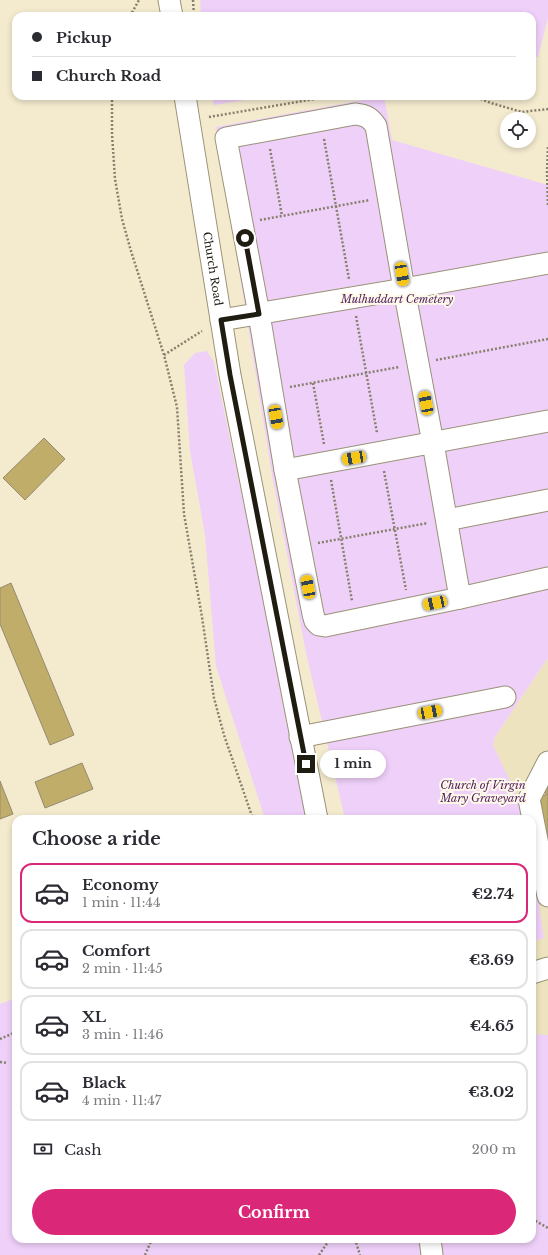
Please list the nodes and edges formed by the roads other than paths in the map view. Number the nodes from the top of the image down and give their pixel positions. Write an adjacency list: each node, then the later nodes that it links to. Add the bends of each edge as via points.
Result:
1 (169, 0): 2 (street)
2 (171, 12)
3 (186, 100): 7 (street, Church Road)
4 (548, 263): 5 (street)
5 (404, 289): 6 (street); 6 (street, via 376,126 371,119 355,114 226,138); 9 (street, via 426,362)
6 (259, 314): 7 (street); 10 (street)
7 (221, 323): 16 (street, Church Road)
8 (548, 421): 9 (street)
9 (433, 443): 10 (street); 12 (street)
10 (286, 470): 14 (street, via 315,621 319,625 325,626)
11 (548, 500): 12 (street)
12 (447, 520): 14 (street)
13 (548, 578): 14 (street)
14 (460, 598)
15 (505, 697): 16 (street)
16 (300, 737): 18 (street, Church Road)
17 (548, 762): 19 (street, via 529,799)
18 (315, 815)
19 (532, 815)
20 (536, 835): 21 (street)
21 (548, 896)
22 (548, 968): 23 (street)
23 (536, 972)
24 (430, 1243): 25 (street)
25 (432, 1255)

